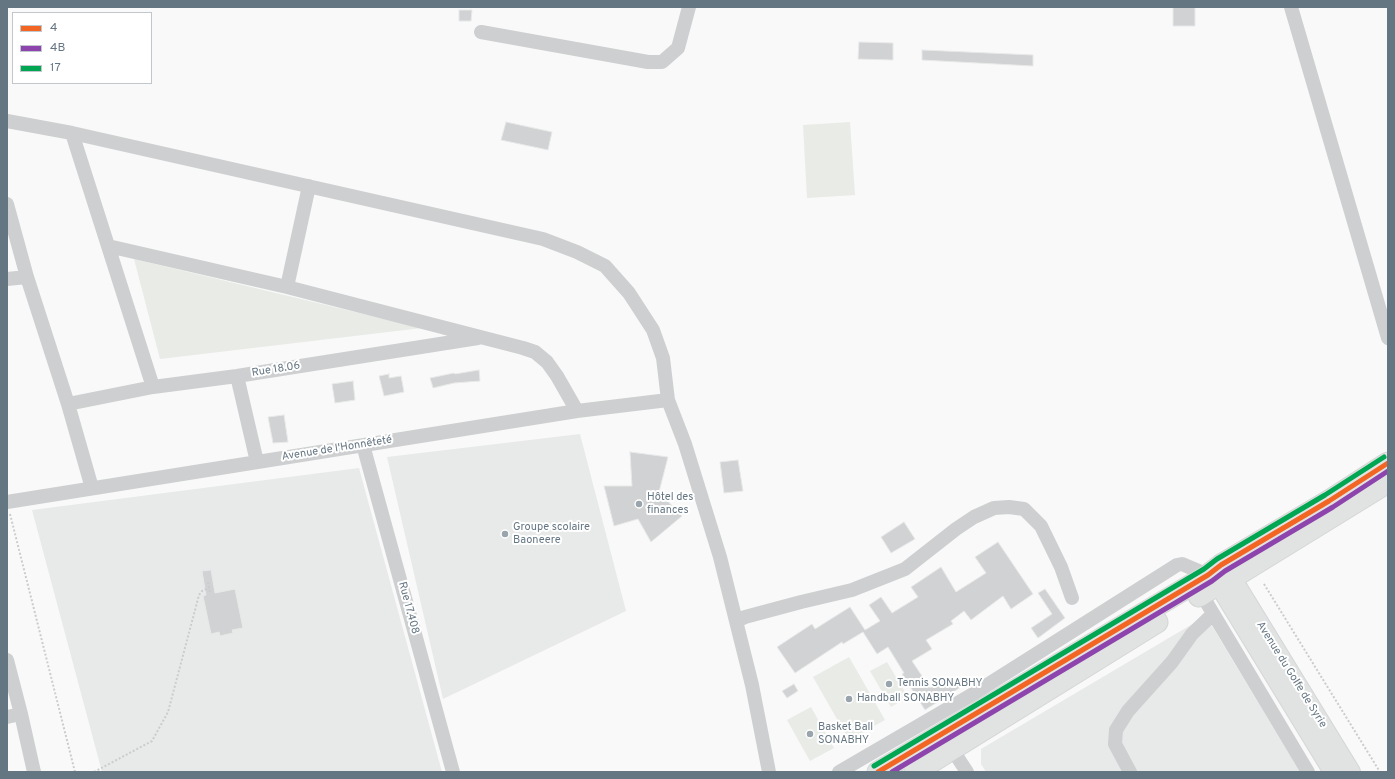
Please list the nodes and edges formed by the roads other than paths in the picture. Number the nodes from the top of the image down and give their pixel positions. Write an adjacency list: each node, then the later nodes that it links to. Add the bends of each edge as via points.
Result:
1 (689, 7): 3 (street, via 678,48 662,62 648,62)
2 (1292, 7): 13 (street)
3 (480, 32)
4 (7, 121): 5 (street)
5 (72, 133): 6 (street); 8 (street)
6 (309, 186): 11 (street); 16 (street, via 544,239 605,266 629,293 653,330 663,358)
7 (7, 204): 9 (street)
8 (108, 246): 11 (street); 15 (street)
9 (27, 277): 10 (street); 17 (street)
10 (7, 279)
11 (286, 287): 12 (street)
12 (484, 337): 14 (street, Rue 18.06); 18 (street, via 536,352 558,376)
13 (1388, 338)
14 (237, 376): 15 (street, Rue 18.06); 20 (street)
15 (153, 387): 17 (street, Rue 18.06)
16 (668, 400): 18 (street, Avenue de l'Honnêteté); 28 (street, via 685,444 720,557)
17 (68, 404): 23 (street)
18 (577, 411): 19 (street, Avenue de l'Honnêteté)
19 (363, 445): 20 (street, Avenue de l'Honnêteté); 35 (street, Rue 17.408)
20 (257, 462): 23 (street, Avenue de l'Honnêteté)
21 (1388, 463): 25 (highway)
22 (1388, 482): 25 (highway)
23 (92, 488): 24 (street, Avenue de l'Honnêteté)
24 (8, 506)
25 (1216, 579): 27 (street); 30 (main road, Avenue du Golfe de Syrie); 33 (highway); 37 (street, via 1182,564 1177,565 973,694); 38 (highway)
26 (1072, 598): 28 (street, via 1041,526 1024,509 994,508 956,529 905,569 852,590)
27 (1213, 614): 41 (street, via 1192,634 1116,730 1115,744); 42 (street)
28 (736, 621): 36 (street)
29 (7, 660): 31 (street)
30 (1306, 713): 43 (main road, Avenue du Golfe de Syrie); 44 (main road, Avenue du Golfe de Syrie)
31 (21, 714): 32 (street); 34 (street)
32 (7, 717)
33 (952, 749): 39 (highway); 40 (street)
34 (34, 772)
35 (453, 772)
36 (769, 772)
37 (839, 772)
38 (878, 772)
39 (914, 772)
40 (967, 772)
41 (1130, 772)
42 (1308, 772)
43 (1333, 772)
44 (1351, 772)

